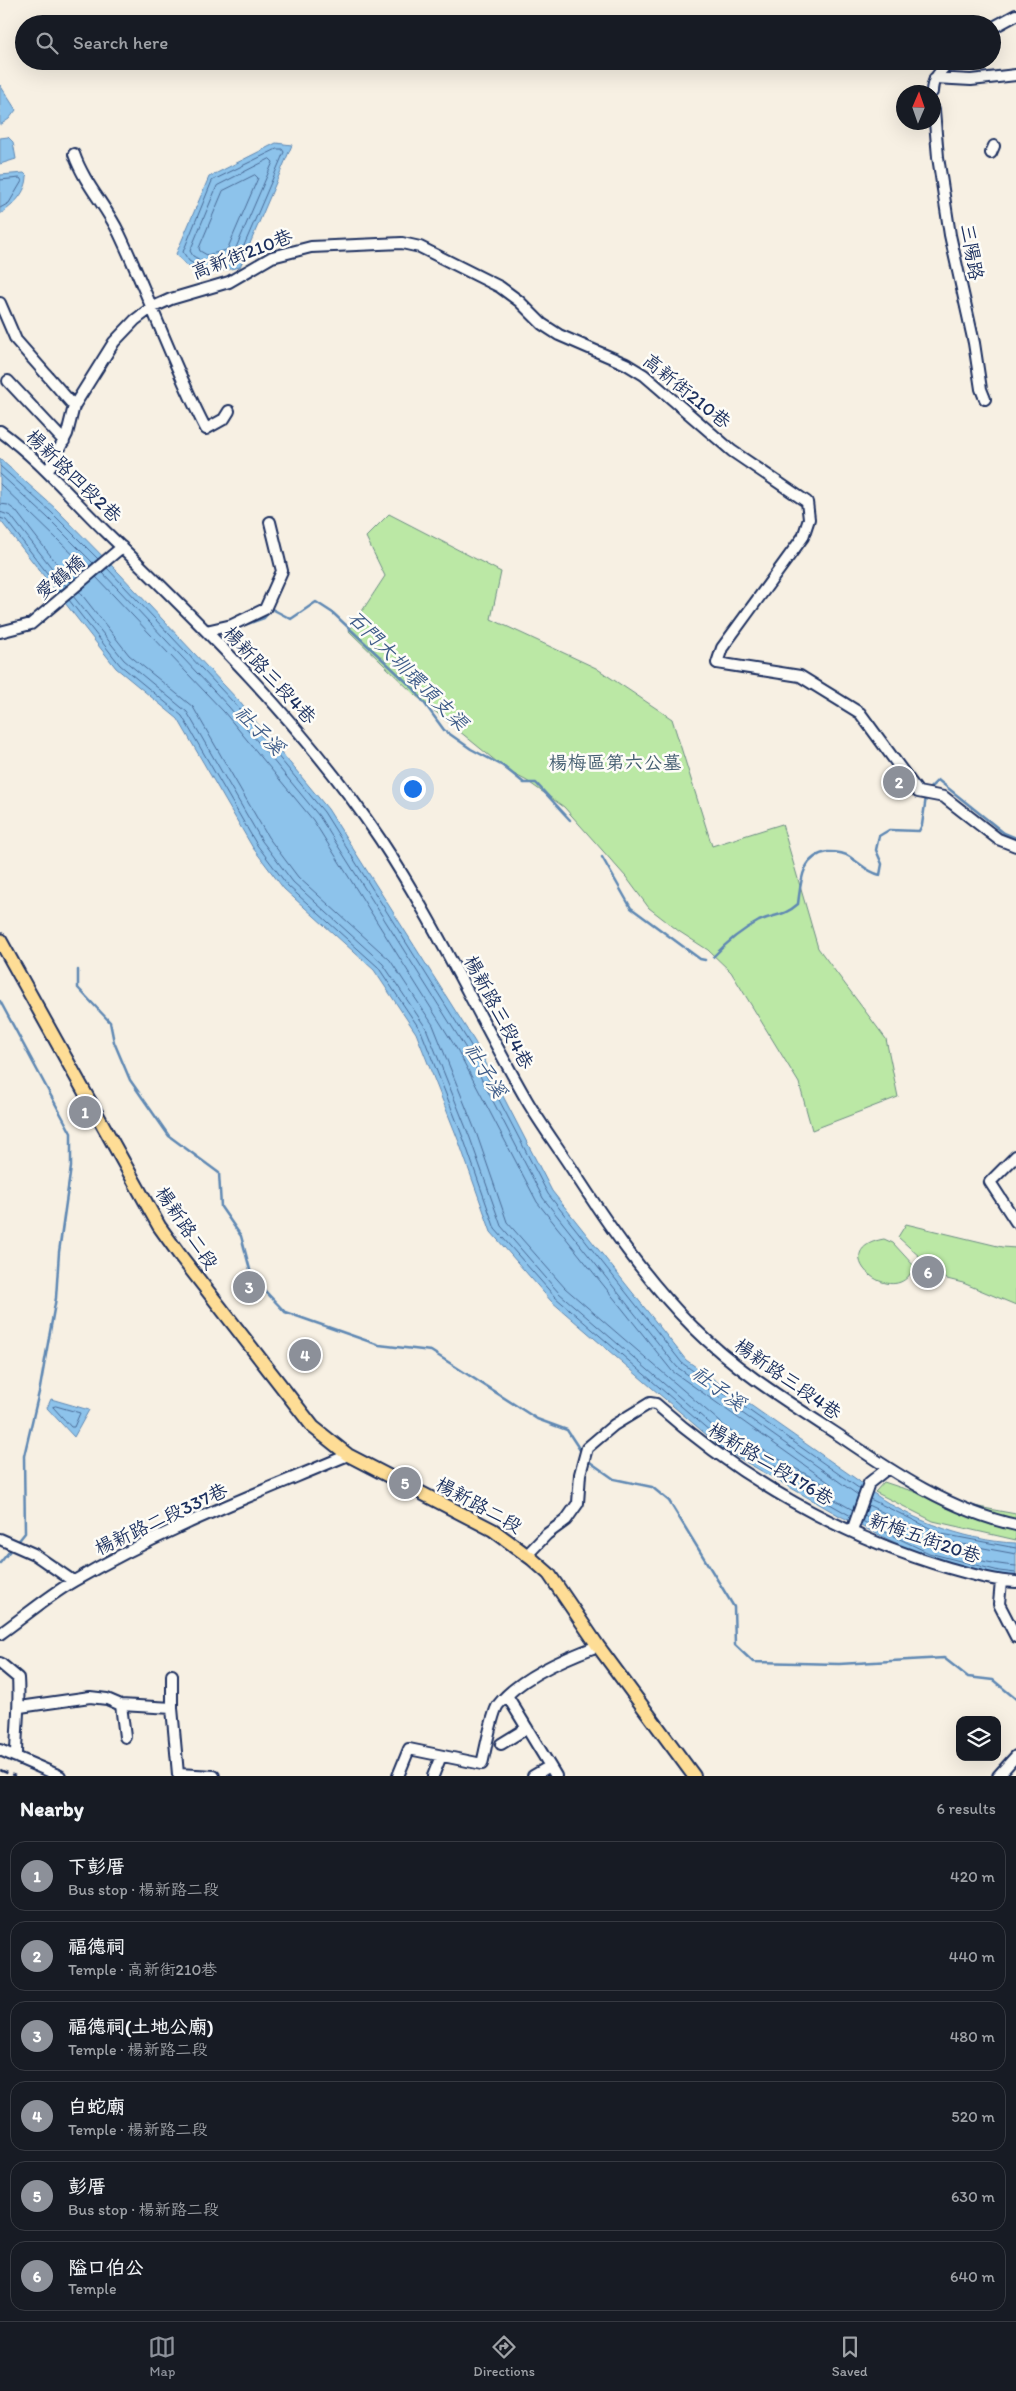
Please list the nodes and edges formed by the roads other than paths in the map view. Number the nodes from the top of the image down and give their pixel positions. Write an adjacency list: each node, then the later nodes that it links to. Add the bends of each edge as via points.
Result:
1 (1016, 16): 2 (street)
2 (1001, 24)
3 (942, 70): 5 (street)
4 (1016, 75): 5 (street, via 971,80)
5 (935, 78): 6 (street)
6 (932, 85)
7 (936, 130): 12 (street, 三陽路, via 950,235 981,389)
8 (74, 154): 10 (street, via 79,168 119,232)
9 (0, 303): 13 (street, via 16,340)
10 (152, 308): 13 (street, 高新街210巷, via 114,342); 14 (street, via 186,392 206,429 224,419); 22 (street, 高新街210巷, via 229,282 272,257 312,247 409,243 500,287 559,335 644,375 732,451 807,502 809,509 804,537 722,648 717,663 800,676 860,712 918,792 944,797 998,839)
11 (8, 381): 16 (street)
12 (986, 399)
13 (74, 406): 16 (street, 高新街210巷)
14 (228, 411)
15 (0, 432): 17 (street, 楊新路四段2巷)
16 (64, 440): 17 (street, 高新街210巷)
17 (48, 471): 19 (street, 楊新路四段2巷)
18 (270, 522): 20 (street, via 282,571 265,609 232,625)
19 (122, 547): 20 (street, 楊新路三段4巷); 21 (street, 愛鶴橋, via 31,624)
20 (206, 631): 27 (street, 楊新路三段4巷, via 295,725 377,835 439,936 528,1102 600,1212 642,1269 692,1326 741,1371)
21 (0, 632)
22 (1016, 846)
23 (0, 940): 26 (main road, 楊新路二段, via 174,1247 314,1427)
24 (1016, 1156): 25 (street, via 990,1182)
25 (1016, 1222)
26 (348, 1455): 31 (main road, 楊新路二段, via 477,1521); 33 (street, 楊新路二段337巷, via 175,1529)
27 (888, 1468): 28 (street, 楊新路三段4巷, via 950,1503); 29 (street, via 868,1483)
28 (1016, 1526)
29 (853, 1528): 31 (street, 楊新路二段176巷, via 826,1519 744,1472 693,1437 656,1404 650,1403 614,1425 587,1448 580,1474 578,1503 566,1520 546,1534); 32 (street, 新梅五街20巷, via 924,1560)
30 (0, 1539): 33 (street, via 34,1554)
31 (527, 1555): 37 (main road, 楊新路二段, via 549,1574)
32 (1001, 1581): 34 (street, 新梅五街20巷); 36 (street, via 999,1604)
33 (73, 1582): 35 (street, 楊新路二段337巷)
34 (1016, 1582)
35 (0, 1634)
36 (1016, 1637)
37 (598, 1646): 40 (street, via 557,1663 515,1689); 59 (main road, 楊新路二段)
38 (0, 1663): 42 (street, via 18,1678)
39 (172, 1675): 43 (street)
40 (508, 1697): 44 (street); 48 (street, via 497,1706 482,1764)
41 (121, 1705): 42 (street, via 90,1697); 43 (street); 45 (street)
42 (20, 1707): 50 (street, via 16,1724)
43 (172, 1708): 52 (street)
44 (527, 1728): 46 (street); 51 (street)
45 (125, 1737)
46 (501, 1744)
47 (0, 1750): 50 (street)
48 (441, 1756): 55 (street, via 410,1749); 56 (street)
49 (1016, 1756): 60 (street)
50 (16, 1757): 53 (street)
51 (550, 1766): 57 (street); 58 (street)
52 (178, 1775): 54 (street)
53 (60, 1776)
54 (214, 1776)
55 (398, 1776)
56 (433, 1776)
57 (533, 1776)
58 (556, 1776)
59 (694, 1776)
60 (998, 1776)

